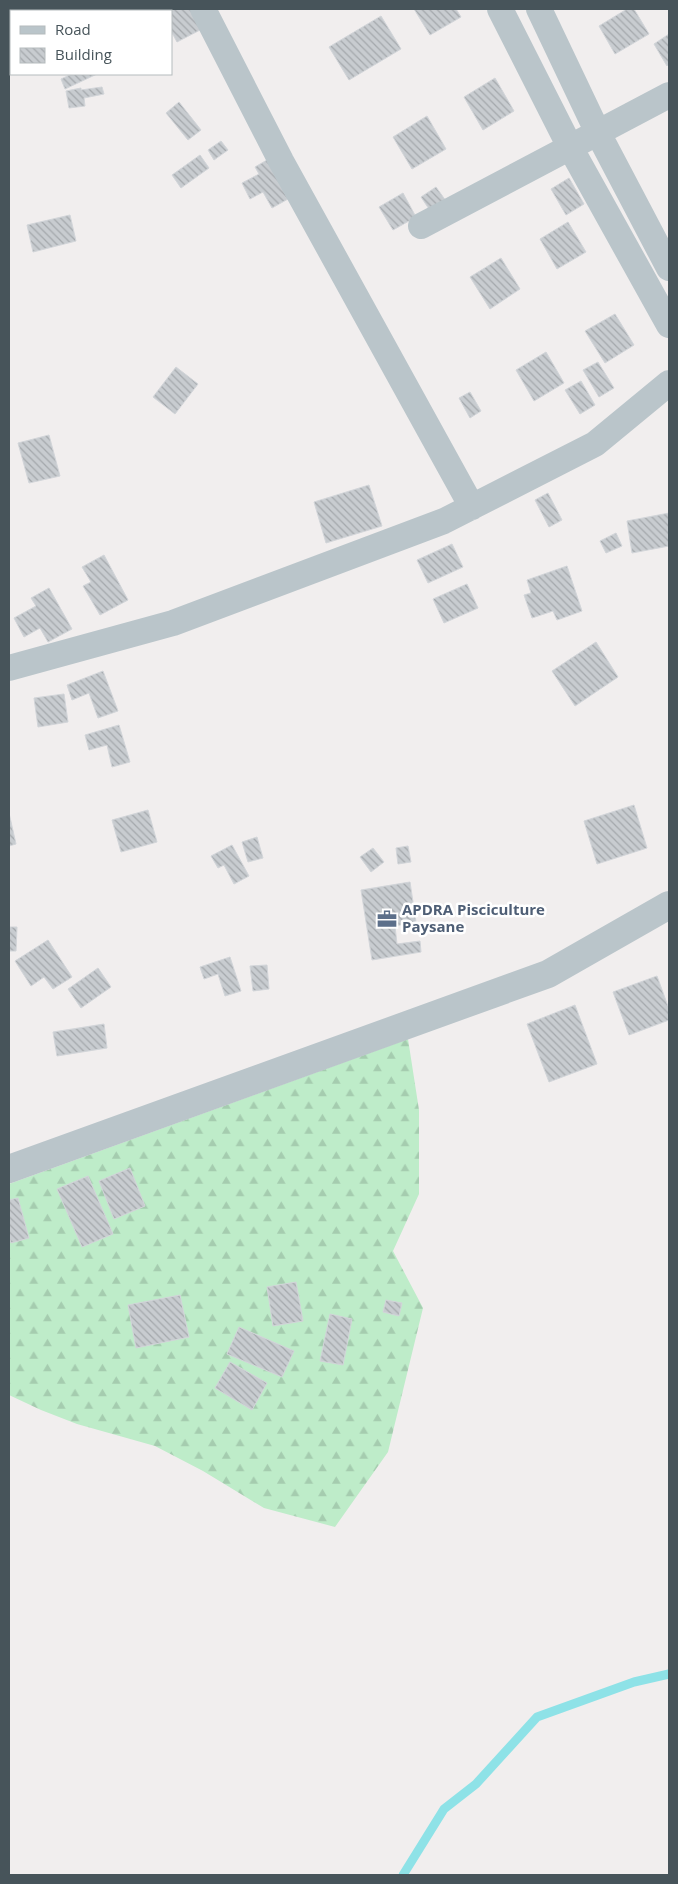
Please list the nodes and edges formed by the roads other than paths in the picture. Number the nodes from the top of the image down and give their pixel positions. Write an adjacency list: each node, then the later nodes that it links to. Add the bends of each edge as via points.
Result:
1 (203, 9): 11 (street, via 281,161)
2 (500, 9): 6 (street)
3 (539, 9): 5 (street)
4 (669, 95): 5 (street)
5 (598, 133): 6 (street); 8 (street)
6 (570, 147): 7 (street); 9 (street)
7 (421, 226)
8 (669, 268)
9 (669, 325)
10 (669, 383): 11 (street, via 595,444)
11 (472, 507): 12 (street, via 444,521 173,623)
12 (9, 668)
13 (669, 905): 14 (street, via 548,974)
14 (9, 1169)

